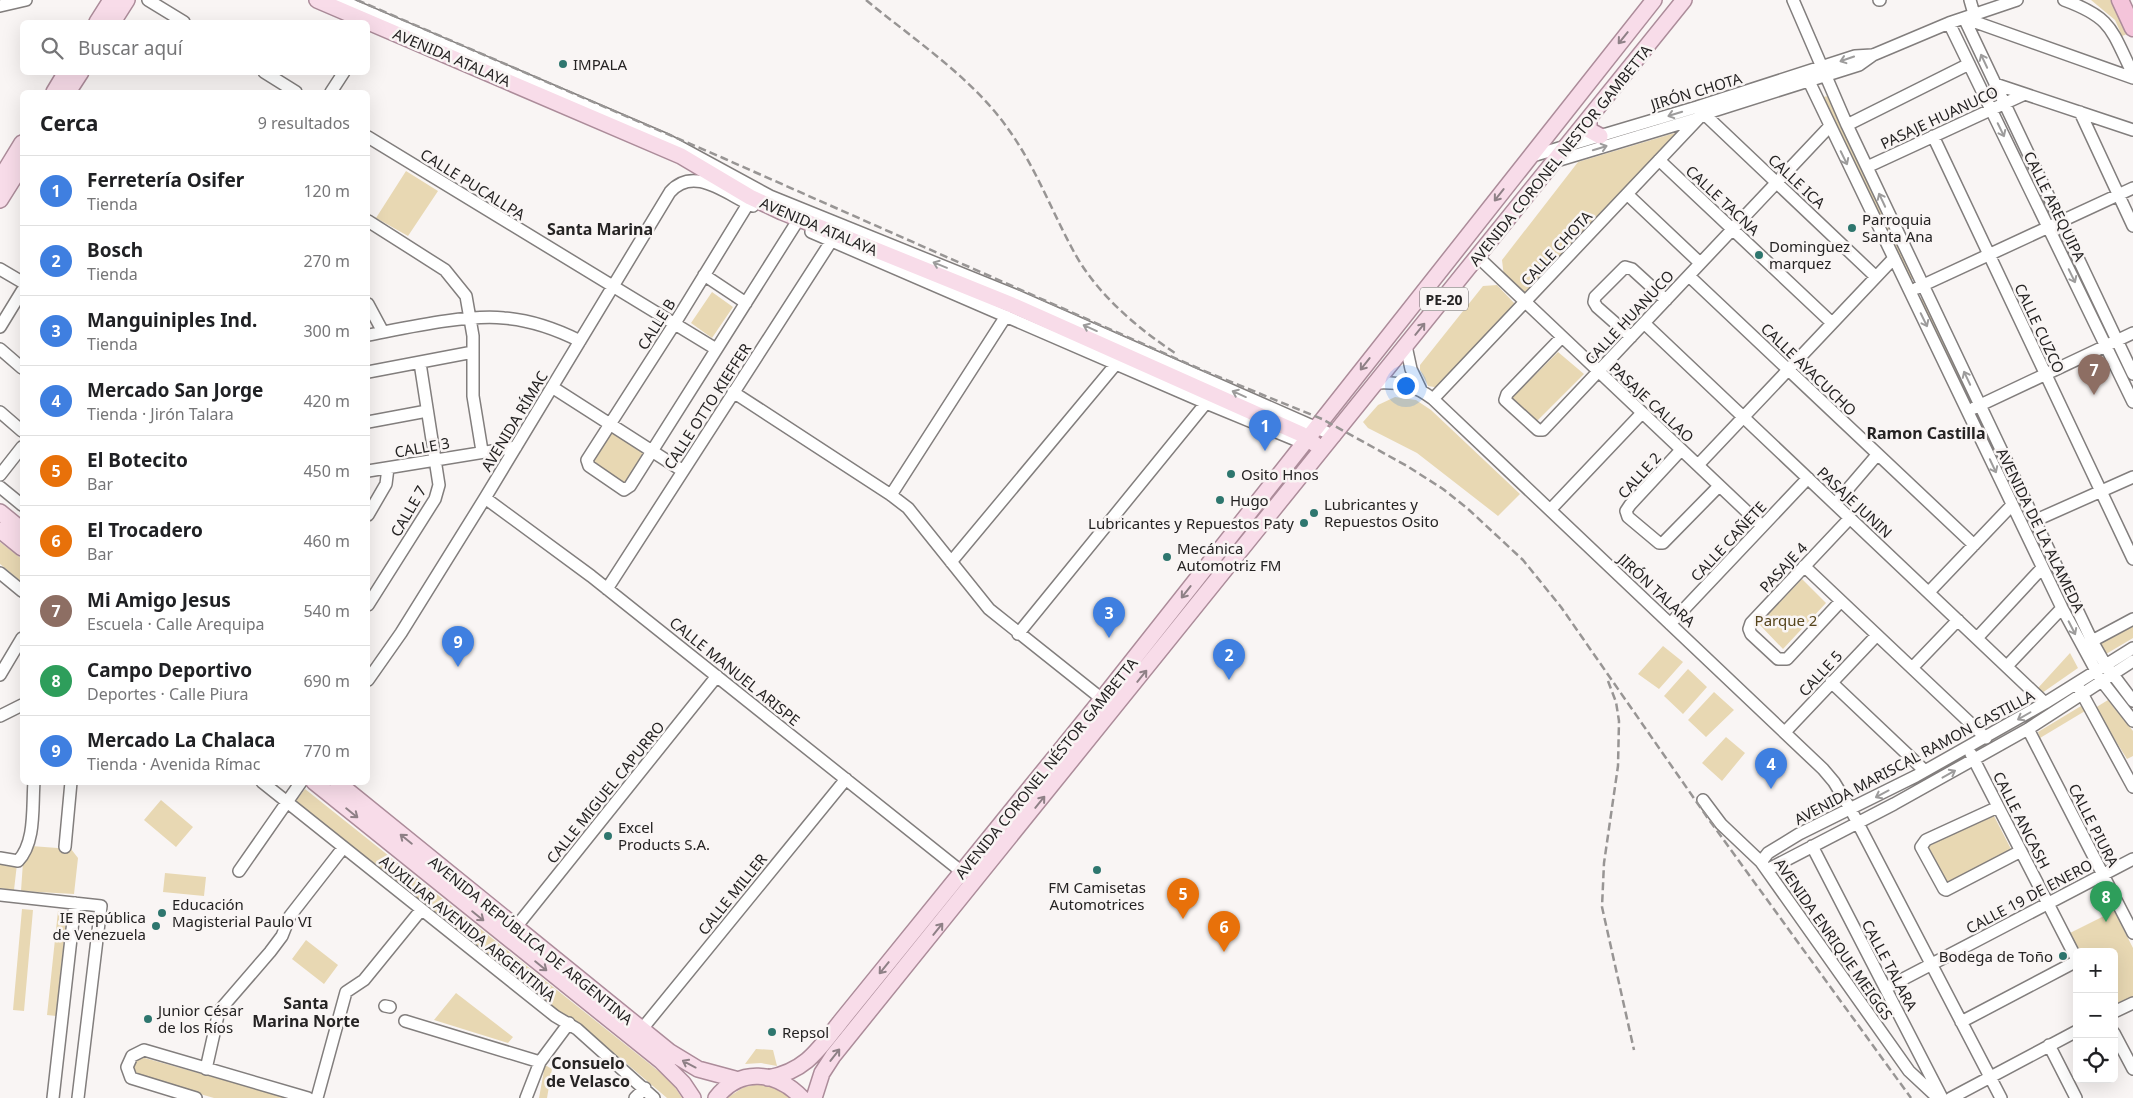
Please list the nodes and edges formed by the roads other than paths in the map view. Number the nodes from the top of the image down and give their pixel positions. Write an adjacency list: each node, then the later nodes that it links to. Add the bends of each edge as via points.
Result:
1 (26, 0): 14 (street)
2 (111, 0): 16 (main road)
3 (126, 0): 17 (main road)
4 (148, 0): 18 (street)
5 (317, 0): 19 (main road, AVENIDA ATALAYA)
6 (340, 0): 131 (street, AVENIDA ATALAYA, one-way to 6, via 1017,296 770,196 667,140)
7 (1654, 0): 52 (main road, AVENIDA CORONEL NESTOR GAMBETTA / PE-20, one-way to 52)
8 (1684, 0): 43 (main road, AVENIDA CORONEL NESTOR GAMBETTA / PE-20)
9 (1792, 0): 24 (street, AVENIDA DE LA ALAMEDA)
10 (1970, 0): 15 (street, CALLE AREQUIPA)
11 (2017, 0): 15 (street, JIRÓN CHOTA)
12 (2064, 0): 29 (street, via 2087,9 2104,21)
13 (2120, 0): 21 (highway)
14 (0, 6)
15 (1969, 16): 20 (street, JIRÓN CHOTA); 29 (street); 32 (street, CALLE AREQUIPA, one-way to 15)
16 (98, 20)
17 (114, 20)
18 (181, 20)
19 (354, 20)
20 (1949, 23): 23 (street, CALLE AREQUIPA); 24 (street, JIRÓN CHOTA, via 1872,55 1855,56)
21 (2133, 28)
22 (371, 29): 131 (main road, AVENIDA ATALAYA, via 681,156 782,212 1012,305)
23 (1969, 64): 40 (street, CALLE AREQUIPA); 44 (street)
24 (1823, 72): 30 (street, JIRÓN CHOTA); 44 (street, AVENIDA DE LA ALAMEDA)
25 (64, 75): 33 (main road)
26 (79, 75): 34 (main road)
27 (268, 75): 31 (street)
28 (342, 75): 37 (street)
29 (2133, 76)
30 (1808, 77): 42 (street, JIRÓN CHOTA); 45 (street, AVENIDA DE LA ALAMEDA)
31 (279, 82): 35 (street); 36 (street)
32 (1995, 84): 38 (street, PASAJE HUANUCO); 39 (street, CALLE AREQUIPA)
33 (55, 90)
34 (69, 90)
35 (273, 90)
36 (293, 90)
37 (332, 90)
38 (2025, 94): 39 (street, PASAJE HUANUCO); 41 (street, PASAJE HUANUCO)
39 (2004, 103): 40 (street, PASAJE HUANUCO); 66 (street, CALLE AREQUIPA)
40 (1990, 108): 48 (street, PASAJE HUANUCO); 69 (street, CALLE AREQUIPA, one-way to 69)
41 (2080, 112): 46 (street, PASAJE HUANUCO); 62 (street)
42 (1700, 113): 47 (street, JIRÓN CHOTA, one-way to 47); 53 (street, CALLE CHOTA); 54 (street, JIRÓN CHOTA, one-way to 42); 59 (street, CALLE ICA)
43 (1589, 118): 47 (main road, via 1589,130); 51 (main road, AVENIDA CORONEL NESTOR GAMBETTA / PE-20)
44 (1847, 125): 55 (street, AVENIDA DE LA ALAMEDA)
45 (1829, 127): 59 (street, CALLE HUANUCO); 74 (street, AVENIDA DE LA ALAMEDA, one-way to 74)
46 (2133, 130)
47 (1600, 136): 51 (street, JIRÓN CHOTA)
48 (1933, 136): 55 (street, PASAJE HUANUCO); 72 (street, CALLE CUZCO)
49 (370, 137): 82 (street, CALLE PUCALLPA)
50 (20, 146): 57 (main road)
51 (1566, 146): 52 (street, JIRÓN CHOTA); 54 (main road, AVENIDA CORONEL NESTOR GAMBETTA / PE-20)
52 (1529, 157): 131 (main road, AVENIDA CORONEL NESTOR GAMBETTA / PE-20, one-way to 131)
53 (1659, 160): 61 (street, CALLE CHOTA); 70 (street, CALLE TACNA)
54 (1553, 162): 73 (main road, AVENIDA CORONEL NESTOR GAMBETTA / PE-20)
55 (1866, 167): 81 (street, AVENIDA DE LA ALAMEDA, one-way to 55)
56 (20, 171): 63 (main road)
57 (0, 179)
58 (687, 179): 64 (street, AVENIDA ATALAYA, via 709,184); 82 (street, AVENIDA RÍMAC, via 670,192)
59 (1777, 183): 70 (street, CALLE HUANUCO); 79 (street, CALLE ICA)
60 (2133, 188): 62 (street)
61 (1627, 194): 75 (street); 86 (street, CALLE CHOTA)
62 (2118, 195): 66 (street); 68 (street)
63 (0, 200)
64 (748, 204): 67 (street, AVENIDA ATALAYA); 77 (street, CALLE B)
65 (370, 222): 90 (street, via 445,270 466,296)
66 (2060, 222): 69 (street); 101 (street, CALLE AREQUIPA)
67 (795, 225): 71 (street, AVENIDA ATALAYA); 87 (street)
68 (2133, 226)
69 (2048, 227): 72 (street); 103 (street, CALLE AREQUIPA, one-way to 103)
70 (1732, 230): 75 (street, CALLE HUANUCO); 93 (street, CALLE TACNA)
71 (832, 240): 89 (street, AVENIDA ATALAYA); 118 (street, CALLE OTTO KIEFFER)
72 (1989, 255): 81 (street); 114 (street, CALLE CUZCO)
73 (1478, 258): 86 (street, PASAJE CALLAO); 102 (main road, AVENIDA CORONEL NESTOR GAMBETTA / PE-20, one-way to 73)
74 (1894, 258): 79 (street); 83 (street, AVENIDA DE LA ALAMEDA)
75 (1700, 264): 78 (street, CALLE HUANUCO)
76 (0, 269): 80 (street)
77 (704, 275): 87 (street); 91 (street, CALLE B)
78 (1688, 276): 85 (street, CALLE HUANUCO); 110 (street, CALLE AYACUCHO)
79 (1876, 277): 93 (street)
80 (20, 281)
81 (1923, 286): 83 (street); 122 (street, AVENIDA DE LA ALAMEDA, one-way to 81)
82 (613, 287): 91 (street, CALLE PUCALLPA); 100 (street, AVENIDA RÍMAC)
83 (1910, 291): 124 (street, AVENIDA DE LA ALAMEDA, one-way to 124)
84 (20, 294): 94 (street)
85 (1666, 300): 92 (street, CALLE HUANUCO); 99 (street, via 1632,268 1625,267 1595,297 1597,307)
86 (1525, 302): 98 (street, PASAJE CALLAO); 119 (street, CALLE CHOTA)
87 (746, 303): 105 (street)
88 (370, 308): 95 (street)
89 (1006, 316): 108 (street, AVENIDA ATALAYA); 151 (street)
90 (472, 319): 95 (street); 100 (street, via 528,321); 106 (street)
91 (675, 323): 105 (street, CALLE PUCALLPA); 129 (street, CALLE B)
92 (1644, 323): 99 (street, CALLE HUANUCO); 127 (street, PASAJE JUNIN)
93 (1832, 323): 110 (street)
94 (0, 327)
95 (382, 332): 97 (street)
96 (2133, 334): 101 (street)
97 (370, 335)
98 (1562, 337): 112 (street, PASAJE CALLAO); 112 (street, CALLE HUANUCO, via 1507,394 1507,403 1534,429 1543,430)
99 (1630, 337): 112 (street, CALLE HUANUCO)
100 (580, 341): 116 (street, AVENIDA RÍMAC)
101 (2117, 341): 103 (street); 113 (street, CALLE AREQUIPA)
102 (1406, 346): 115 (main road, AVENIDA CORONEL NESTOR GAMBETTA / PE-20); 117 (street, JIRÓN TALARA, via 1411,370)
103 (2106, 346): 114 (street); 120 (street, CALLE AREQUIPA)
104 (0, 349): 109 (street)
105 (716, 349): 137 (street)
106 (473, 352): 107 (street); 138 (street, via 473,396)
107 (420, 363): 111 (street); 123 (street, CALLE 7)
108 (1116, 364): 121 (street, AVENIDA ATALAYA); 167 (street)
109 (20, 366)
110 (1788, 370): 127 (street); 139 (street, CALLE AYACUCHO)
111 (370, 372)
112 (1598, 372): 126 (street, PASAJE CALLAO)
113 (2133, 374)
114 (2046, 375): 122 (street); 150 (street, CALLE CUZCO)
115 (1377, 383): 117 (street, JIRÓN TALARA, via 1400,383); 132 (main road, AVENIDA CORONEL NESTOR GAMBETTA / PE-20)
116 (552, 387): 129 (street); 133 (street, AVENIDA RÍMAC)
117 (1421, 390): 119 (street, JIRÓN TALARA)
118 (733, 392): 144 (street, CALLE OTTO KIEFFER); 151 (street)
119 (1433, 399): 156 (street, JIRÓN TALARA)
120 (2133, 402)
121 (1206, 404): 131 (street, AVENIDA ATALAYA); 180 (street)
122 (1980, 406): 124 (street); 160 (street, AVENIDA DE LA ALAMEDA)
123 (427, 411): 128 (street); 140 (street, CALLE 7)
124 (1968, 411): 155 (street, AVENIDA DE LA ALAMEDA, one-way to 155)
125 (0, 412): 130 (street)
126 (1642, 413): 136 (street, PASAJE CALLAO); 156 (street)
127 (1744, 417): 141 (street); 147 (street, PASAJE JUNIN)
128 (370, 422)
129 (609, 424): 137 (street); 137 (street, CALLE B, via 587,460 589,466 624,490 630,486)
130 (20, 429)
131 (1309, 436): 132 (street, AVENIDA ATALAYA); 135 (main road, AVENIDA ATALAYA); 197 (main road, AVENIDA CORONEL NÉSTOR GAMBETTA, one-way to 197)
132 (1334, 436): 135 (main road, AVENIDA CORONEL NESTOR GAMBETTA / PE-20)
133 (516, 447): 138 (street, CALLE 3); 152 (street, AVENIDA RÍMAC)
134 (20, 450): 145 (street)
135 (1323, 450): 269 (main road, AVENIDA CORONEL NÉSTOR GAMBETTA, one-way to 135, via 822,1073 834,1056)
136 (1681, 450): 141 (street, PASAJE CALLAO); 148 (street, CALLE 2, via 1630,505 1626,511 1628,517 1663,543)
137 (652, 451): 144 (street)
138 (482, 452): 140 (street, CALLE 3)
139 (1878, 455): 154 (street); 164 (street, CALLE AYACUCHO)
140 (435, 460): 142 (street, CALLE 3); 175 (street, CALLE 7, via 439,485 435,499)
141 (1698, 465): 148 (street, PASAJE CALLAO)
142 (388, 468): 143 (street, CALLE 3); 158 (street, via 386,484)
143 (370, 471)
144 (683, 471): 171 (street, CALLE OTTO KIEFFER)
145 (0, 475)
146 (2133, 476): 150 (street)
147 (1808, 478): 154 (street, PASAJE JUNIN); 161 (street, CALLE CAÑETE)
148 (1719, 486): 161 (street, PASAJE CALLAO)
149 (0, 487): 153 (street)
150 (2101, 492): 160 (street); 166 (street, CALLE CUZCO)
151 (891, 495): 167 (street, via 908,508)
152 (485, 498): 171 (street, CALLE MANUEL ARISPE); 193 (street, AVENIDA RÍMAC)
153 (20, 503)
154 (1834, 504): 159 (street, PASAJE JUNIN)
155 (2012, 505): 164 (street); 169 (street, AVENIDA DE LA ALAMEDA)
156 (1550, 510): 179 (street, JIRÓN TALARA)
157 (0, 512): 162 (main road)
158 (370, 512)
159 (1850, 518): 168 (street, PASAJE 4); 173 (street, PASAJE JUNIN)
160 (2034, 521): 184 (street, AVENIDA DE LA ALAMEDA)
161 (1762, 526): 179 (street, CALLE CAÑETE)
162 (20, 528)
163 (0, 530): 165 (main road)
164 (1974, 545): 173 (street)
165 (20, 546)
166 (2133, 560)
167 (951, 562): 180 (street, via 989,609)
168 (1804, 566): 174 (street); 174 (street, PASAJE 4, via 1751,624 1751,634 1778,659 1787,659)
169 (2042, 568): 176 (street, AVENIDA DE LA ALAMEDA); 182 (street)
170 (2, 579): 172 (street)
171 (607, 588): 192 (street, CALLE MANUEL ARISPE)
172 (20, 590)
173 (1929, 592): 178 (street, PASAJE JUNIN)
174 (1841, 601): 181 (street)
175 (370, 602)
176 (2062, 608): 187 (street); 191 (street, AVENIDA DE LA ALAMEDA, one-way to 191)
177 (2133, 619): 184 (street)
178 (1958, 620): 182 (street, PASAJE JUNIN); 188 (street)
179 (1670, 624): 204 (street, JIRÓN TALARA)
180 (1018, 634): 197 (street)
181 (1877, 635): 188 (street); 194 (street, CALLE 5)
182 (1977, 638): 187 (street, PASAJE JUNIN)
183 (20, 641): 190 (street)
184 (2092, 641): 189 (street, AVENIDA DE LA ALAMEDA)
185 (2133, 648): 189 (street, AVENIDA MARISCAL RAMON CASTILLA)
186 (2133, 661): 189 (street, AVENIDA MARISCAL RAMON CASTILLA)
187 (2007, 666): 199 (street, PASAJE JUNIN)
188 (1912, 668): 205 (street)
189 (2108, 669): 191 (street, AVENIDA MARISCAL RAMON CASTILLA); 198 (street, AVENIDA DE LA ALAMEDA)
190 (0, 675)
191 (2097, 675): 195 (street, AVENIDA MARISCAL RAMON CASTILLA); 196 (street, AVENIDA MARISCAL RAMON CASTILLA); 202 (street, AVENIDA DE LA ALAMEDA)
192 (717, 676): 209 (street, CALLE MANUEL ARISPE); 236 (street, CALLE MIGUEL CAPURRO)
193 (370, 677)
194 (1832, 682): 204 (street, CALLE 5); 208 (street)
195 (2075, 682): 196 (street); 199 (street, AVENIDA MARISCAL RAMON CASTILLA)
196 (2082, 693): 203 (street, AVENIDA MARISCAL RAMON CASTILLA); 216 (street)
197 (1102, 699): 230 (main road, AVENIDA CORONEL NÉSTOR GAMBETTA)
198 (2133, 701)
199 (2045, 703): 205 (street, AVENIDA MARISCAL RAMON CASTILLA, one-way to 205)
200 (20, 706): 201 (street)
201 (0, 716)
202 (2133, 721)
203 (2028, 729): 207 (street, AVENIDA MARISCAL RAMON CASTILLA); 231 (street, CALLE PIURA)
204 (1785, 732): 220 (street, JIRÓN TALARA, via 1834,782)
205 (1986, 738): 206 (street, AVENIDA MARISCAL RAMON CASTILLA)
206 (1968, 748): 207 (street, CALLE ANCASH); 208 (street, AVENIDA MARISCAL RAMON CASTILLA)
207 (1974, 760): 219 (street, CALLE ANCASH); 221 (street, AVENIDA MARISCAL RAMON CASTILLA, one-way to 207)
208 (1925, 771): 220 (street, AVENIDA MARISCAL RAMON CASTILLA, one-way to 220)
209 (846, 779): 230 (street, CALLE MANUEL ARISPE); 247 (street, CALLE MILLER)
210 (34, 785): 226 (street, via 29,843 24,854 18,861)
211 (71, 785): 223 (street)
212 (266, 785): 218 (street, AUXILIAR AVENIDA ARGENTINA)
213 (299, 785): 218 (street)
214 (318, 785): 266 (main road, AVENIDA REPÚBLICA DE ARGENTINA, one-way to 266, via 661,1062)
215 (341, 785): 236 (main road, AVENIDA REPÚBLICA DE ARGENTINA, one-way to 215)
216 (2133, 787)
217 (1703, 800): 228 (street, AVENIDA ENRIQUE MEIGGS, via 1721,824)
218 (286, 802): 224 (street, AUXILIAR AVENIDA ARGENTINA); 229 (street)
219 (1998, 807): 225 (street, CALLE ANCASH); 225 (street, via 1926,840 1921,847 1946,890)
220 (1851, 810): 221 (street, JIRÓN TALARA); 228 (street, AVENIDA MARISCAL RAMON CASTILLA, via 1799,834 1768,853)
221 (1858, 823): 222 (street, AVENIDA MARISCAL RAMON CASTILLA); 240 (street, JIRÓN TALARA)
222 (1812, 846): 228 (street, AVENIDA MARISCAL RAMON CASTILLA); 241 (street, CALLE TALARA)
223 (65, 847)
224 (343, 848): 235 (street, AUXILIAR AVENIDA ARGENTINA); 252 (street, via 290,916 282,936 270,952 219,1011)
225 (2021, 851): 234 (street, CALLE ANCASH)
226 (0, 858)
227 (2133, 860): 231 (street, CALLE 19 DE ENERO)
228 (1764, 866): 270 (street, AVENIDA ENRIQUE MEIGGS, via 1909,1072)
229 (239, 870)
230 (962, 872): 255 (main road, AVENIDA CORONEL NÉSTOR GAMBETTA, one-way to 255, via 812,1057 796,1069)
231 (2103, 875): 234 (street, CALLE 19 DE ENERO); 237 (street, CALLE PIURA)
232 (0, 895): 233 (street)
233 (75, 903): 258 (street); 259 (street, via 101,906)
234 (2048, 903): 238 (street, CALLE ANCASH); 240 (street, CALLE 19 DE ENERO)
235 (421, 910): 246 (street, AUXILIAR AVENIDA ARGENTINA, via 555,1016); 262 (street, via 364,980 346,992)
236 (516, 927): 247 (main road, AVENIDA REPÚBLICA DE ARGENTINA)
237 (2133, 934)
238 (2073, 953)
239 (2073, 963): 245 (street)
240 (1932, 964): 241 (street, CALLE 19 DE ENERO); 245 (street, JIRÓN TALARA)
241 (1886, 988): 271 (street, CALLE TALARA)
242 (2133, 1003): 243 (street)
243 (2118, 1010)
244 (406, 1021): 251 (street)
245 (1961, 1022): 254 (street, JIRÓN TALARA)
246 (569, 1023): 251 (street); 257 (street, AUXILIAR AVENIDA ARGENTINA)
247 (642, 1029): 256 (main road, AVENIDA REPÚBLICA DE ARGENTINA, one-way to 247, via 711,1074 685,1062)
248 (2073, 1033): 250 (street)
249 (2117, 1038): 253 (street)
250 (2049, 1045): 254 (street); 274 (street)
251 (540, 1062): 263 (street)
252 (206, 1069): 260 (street, via 144,1050 129,1060 128,1073 138,1082); 261 (street)
253 (2133, 1069)
254 (1990, 1076): 272 (street); 273 (street, JIRÓN TALARA)
255 (768, 1078): 256 (main road, AVENIDA REPÚBLICA DE ARGENTINA); 268 (main road, via 786,1084)
256 (735, 1079): 267 (main road)
257 (645, 1088): 264 (street); 265 (street, AUXILIAR AVENIDA ARGENTINA)
258 (53, 1098)
259 (78, 1098)
260 (196, 1098)
261 (308, 1098)
262 (316, 1098)
263 (526, 1098)
264 (635, 1098)
265 (654, 1098)
266 (693, 1098)
267 (716, 1098)
268 (802, 1098)
269 (814, 1098)
270 (1938, 1098)
271 (1942, 1098)
272 (1950, 1098)
273 (2001, 1098)
274 (2076, 1098)

